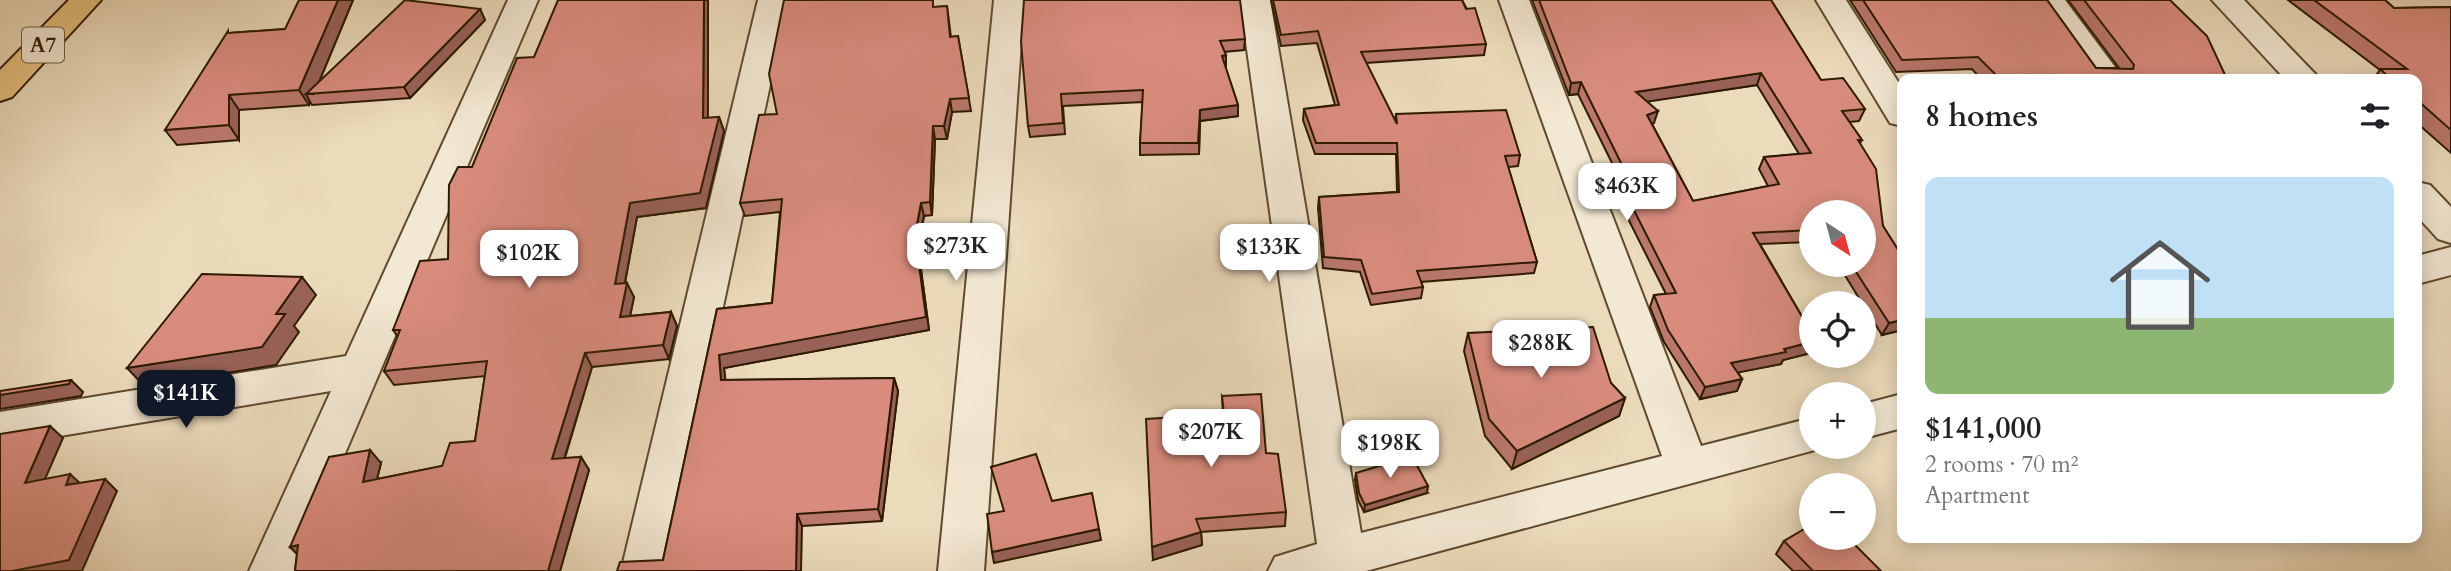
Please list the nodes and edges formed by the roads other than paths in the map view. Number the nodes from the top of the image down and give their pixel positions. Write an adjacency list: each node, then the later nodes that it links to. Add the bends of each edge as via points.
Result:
1 (86, 0): 12 (highway, A7)
2 (523, 0): 18 (street)
3 (773, 0): 26 (street)
4 (1009, 0): 27 (street)
5 (1255, 0): 24 (street)
6 (1514, 0): 23 (street)
7 (1831, 0): 13 (street)
8 (2049, 0): 10 (street)
9 (2227, 0): 11 (street)
10 (2104, 74)
11 (2299, 74)
12 (0, 90)
13 (1897, 107)
14 (2422, 199): 15 (street)
15 (2451, 230)
16 (2451, 261): 17 (street)
17 (2422, 269)
18 (360, 370): 21 (street); 25 (street)
19 (1897, 412): 20 (street)
20 (1876, 418)
21 (0, 429)
22 (1799, 438): 23 (street)
23 (1687, 466): 24 (street)
24 (1342, 558): 28 (street)
25 (272, 571)
26 (644, 571)
27 (961, 571)
28 (1291, 571)

